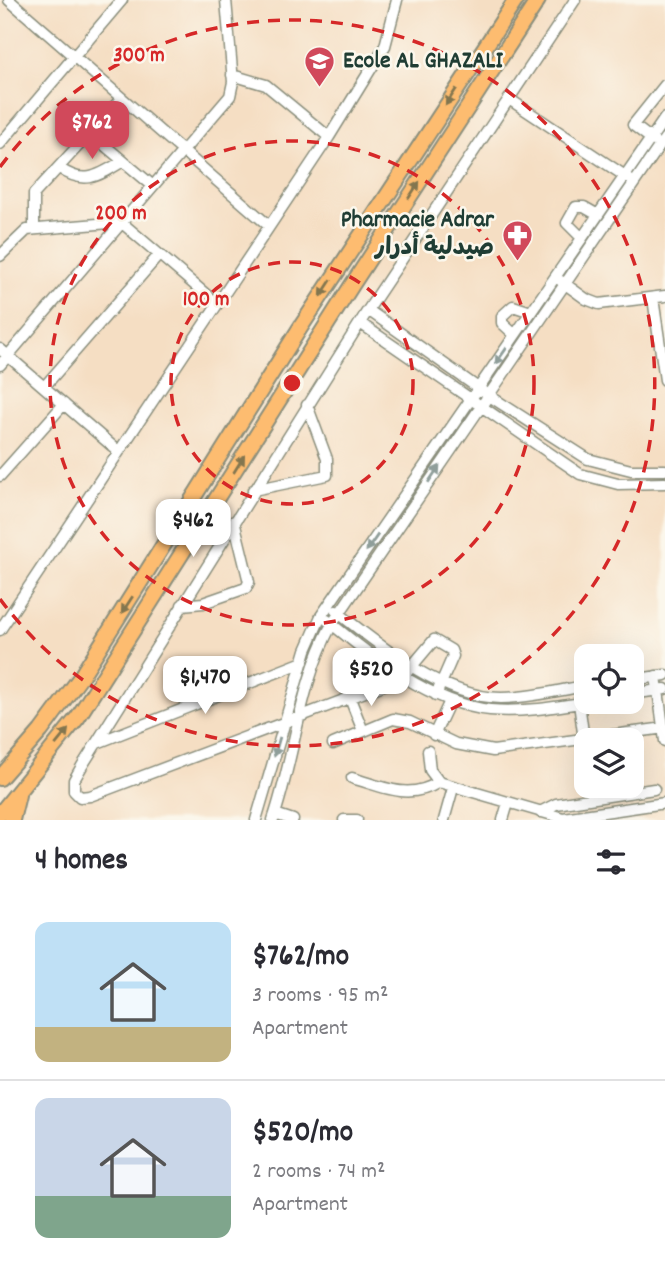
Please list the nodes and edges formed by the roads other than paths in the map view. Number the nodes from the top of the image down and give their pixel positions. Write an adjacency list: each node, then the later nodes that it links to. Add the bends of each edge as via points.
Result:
1 (9, 0): 8 (street)
2 (122, 0): 8 (street)
3 (226, 0): 9 (street)
4 (397, 0): 15 (street, via 386,46)
5 (516, 0): 85 (highway, one-way to 85, via 300,328 80,678)
6 (538, 0): 91 (highway, one-way to 6, via 78,717)
7 (575, 0): 12 (street)
8 (73, 57): 11 (street); 18 (street)
9 (232, 75): 15 (street, via 266,85); 19 (street, via 230,96)
10 (665, 85): 16 (street, via 633,125)
11 (122, 98): 14 (street); 19 (street)
12 (509, 99): 22 (street); 37 (street)
13 (665, 118): 16 (street)
14 (91, 134): 20 (street); 21 (street)
15 (329, 137): 27 (street)
16 (650, 139): 17 (street); 22 (street)
17 (662, 142): 23 (street)
18 (0, 144)
19 (182, 150): 24 (street); 27 (street)
20 (122, 161): 21 (street, via 97,176 75,177); 24 (street)
21 (59, 168): 28 (street, via 34,194)
22 (625, 176): 23 (street); 25 (street)
23 (635, 182): 33 (street)
24 (153, 186): 26 (street)
25 (598, 215): 29 (street); 29 (street, via 576,207 569,216 567,223)
26 (121, 222): 28 (street); 30 (street); 41 (street)
27 (268, 225): 36 (street)
28 (34, 229): 31 (street, via 19,236)
29 (582, 238): 32 (street)
30 (159, 255): 36 (street); 44 (street)
31 (0, 256)
32 (555, 277): 33 (street); 38 (street)
33 (565, 284): 35 (street, via 599,304); 46 (street)
34 (665, 296): 35 (street)
35 (653, 298): 43 (street)
36 (216, 303): 51 (street)
37 (368, 310): 39 (street); 45 (street)
38 (531, 312): 40 (street); 40 (street, via 513,306 502,316 502,323)
39 (360, 323): 47 (street); 49 (street)
40 (515, 335): 45 (street, one-way to 45)
41 (4, 352): 42 (street); 44 (street)
42 (0, 365)
43 (665, 380)
44 (44, 387): 48 (street)
45 (478, 388): 46 (street); 47 (street)
46 (488, 395): 50 (street); 52 (street, via 588,459 631,470)
47 (470, 400): 50 (street); 58 (street, one-way to 58)
48 (64, 404): 51 (street); 53 (street)
49 (307, 405): 55 (street); 55 (street, via 327,459 327,475)
50 (480, 407): 54 (street, via 580,474 618,484); 59 (street, one-way to 50)
51 (118, 451): 62 (street)
52 (665, 470)
53 (0, 476)
54 (665, 483)
55 (253, 491): 56 (street)
56 (234, 521): 57 (street); 57 (street, via 249,582 246,588)
57 (182, 605): 82 (street)
58 (328, 606): 59 (street); 60 (street)
59 (338, 614): 61 (street); 64 (street)
60 (321, 616): 61 (street); 63 (street)
61 (332, 624): 65 (street); 74 (street)
62 (0, 630)
63 (303, 662): 75 (street); 82 (street)
64 (412, 666): 65 (street); 67 (street); 67 (street, via 430,642 439,641 453,656)
65 (404, 676): 70 (street); 71 (street)
66 (660, 676): 69 (street)
67 (441, 683): 68 (street, via 474,695 502,698); 70 (street)
68 (574, 688)
69 (661, 689): 76 (street)
70 (436, 695): 72 (street)
71 (349, 696): 74 (street); 77 (street)
72 (450, 701): 73 (street, via 502,711); 79 (street)
73 (574, 703)
74 (299, 715): 75 (street); 99 (street)
75 (285, 721): 82 (street, via 109,790 80,797 74,791 74,780); 103 (street, one-way to 103)
76 (664, 728): 78 (street); 81 (street)
77 (363, 731): 79 (street, via 399,719); 83 (street)
78 (644, 731)
79 (434, 735): 80 (street, via 493,751)
80 (574, 741)
81 (665, 741)
82 (96, 743)
83 (332, 744)
84 (428, 751): 87 (street, via 430,770)
85 (0, 778)
86 (352, 778): 87 (street, via 412,793)
87 (439, 782): 88 (street)
88 (453, 788): 94 (street); 107 (street)
89 (654, 789): 90 (street)
90 (644, 790)
91 (20, 791): 98 (highway); 102 (highway)
92 (596, 798): 97 (street, via 553,805)
93 (628, 798): 96 (street)
94 (508, 803): 97 (street); 108 (street)
95 (665, 803): 96 (street)
96 (629, 808): 100 (street)
97 (540, 812): 101 (street)
98 (0, 814)
99 (274, 817): 104 (street)
100 (584, 818): 101 (street)
101 (563, 819)
102 (12, 820)
103 (256, 820)
104 (293, 820)
105 (344, 820): 106 (street)
106 (357, 820)
107 (444, 820)
108 (503, 820)

